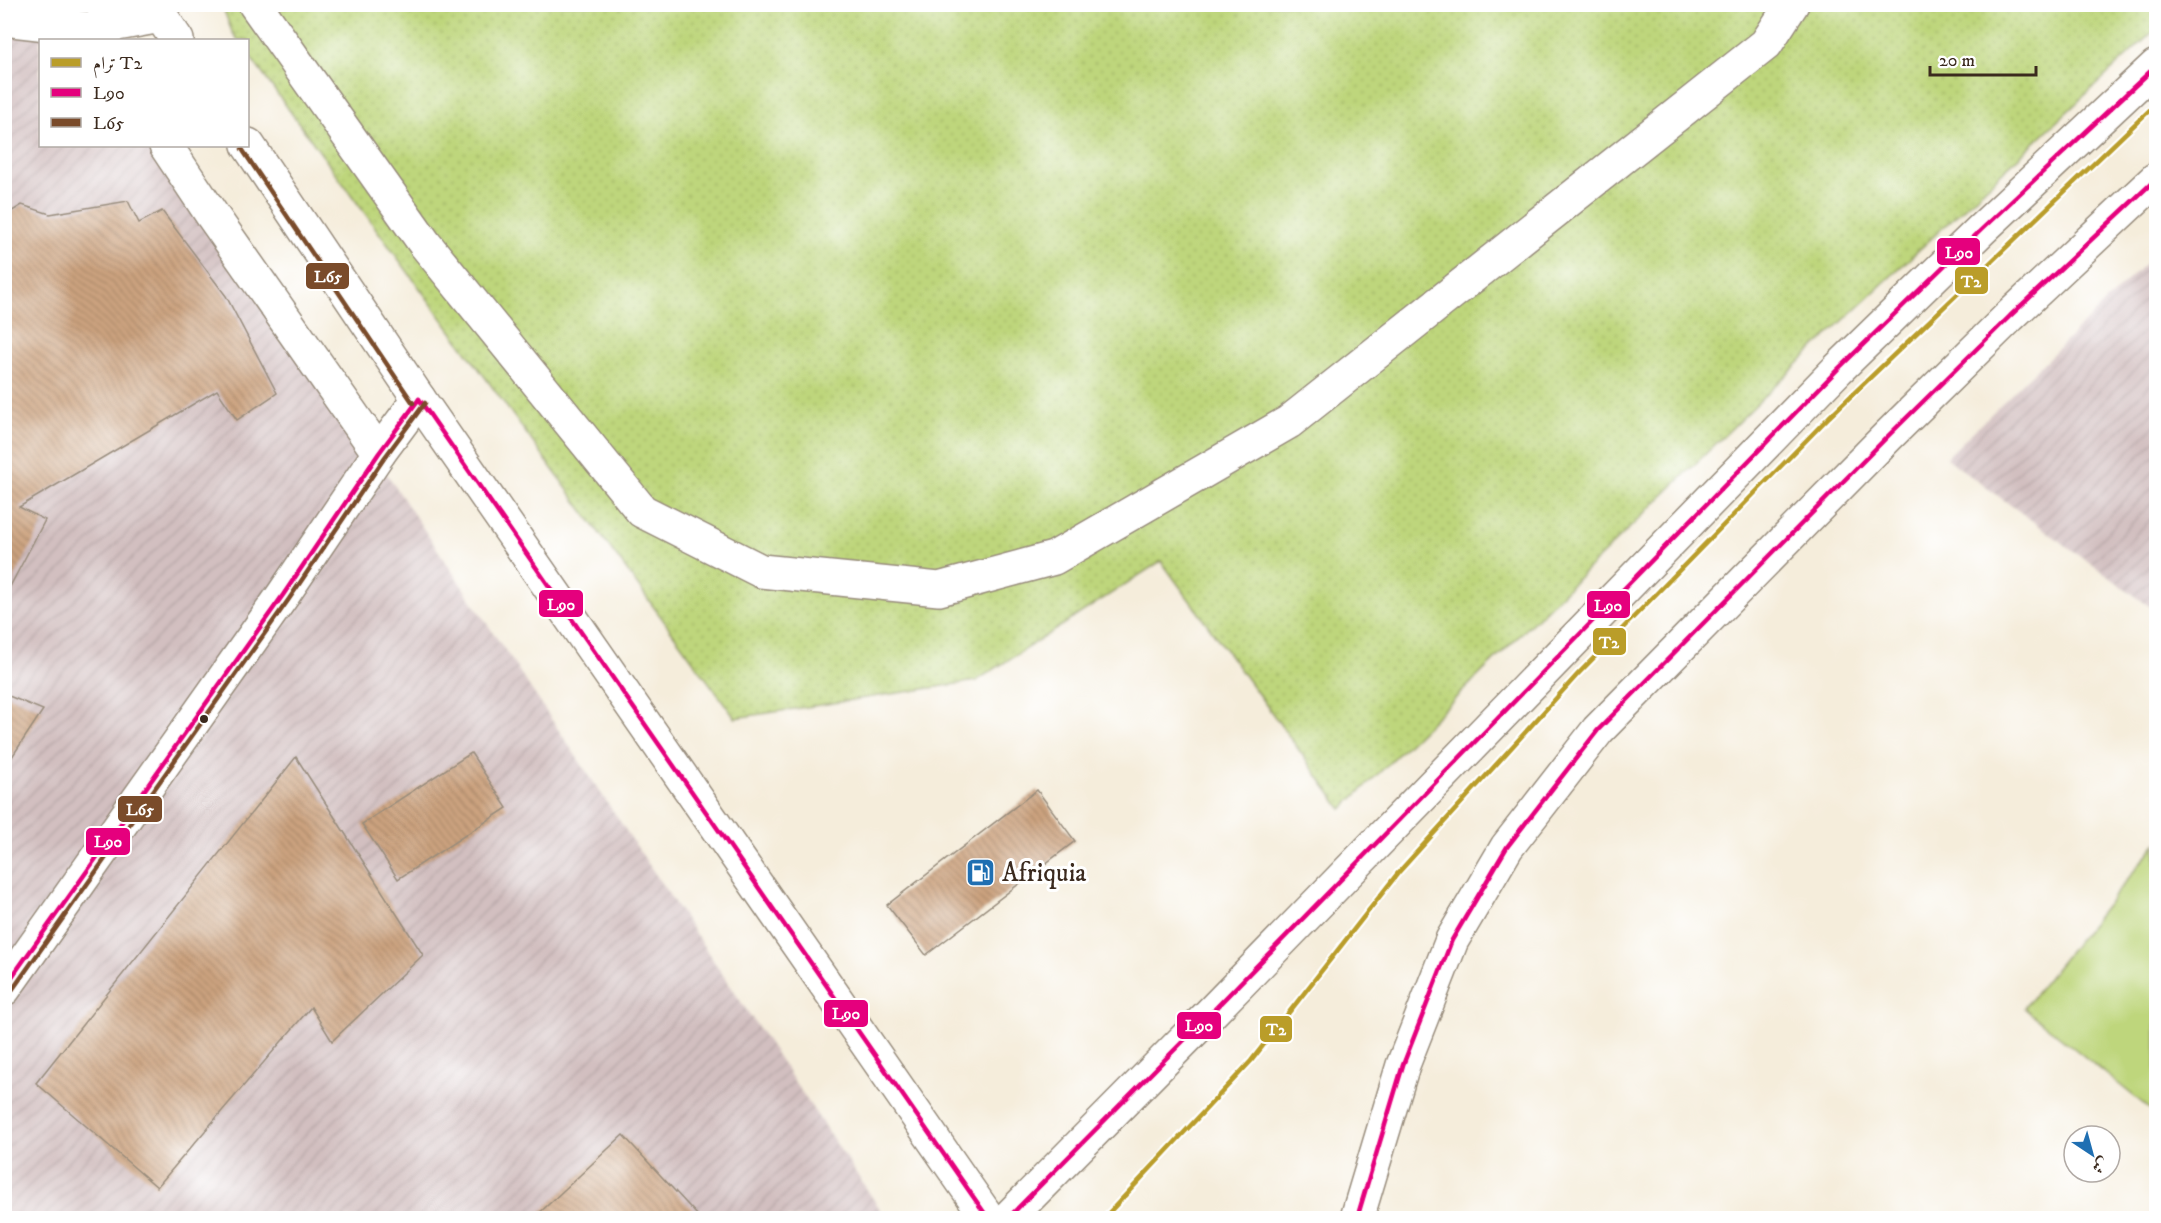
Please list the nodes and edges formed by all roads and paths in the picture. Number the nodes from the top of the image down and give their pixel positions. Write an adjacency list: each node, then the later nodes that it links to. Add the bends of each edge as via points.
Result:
1 (255, 4): 2 (main road, via 426,244 642,511 761,571 939,589 1054,558 1289,422 1766,44)
2 (1792, 4)
3 (4, 19): 5 (main road)
4 (164, 20): 5 (main road)
5 (87, 25)
6 (2157, 66): 14 (main road, via 1838,369)
7 (249, 146): 10 (main road)
8 (167, 147): 11 (main road)
9 (2157, 179): 15 (main road, via 1888,436 1598,730 1514,838 1452,940 1402,1065)
10 (419, 399): 11 (main road); 13 (main road)
11 (379, 453): 12 (main road)
12 (4, 989)
13 (988, 1218)
14 (1008, 1218)
15 (1357, 1218)

